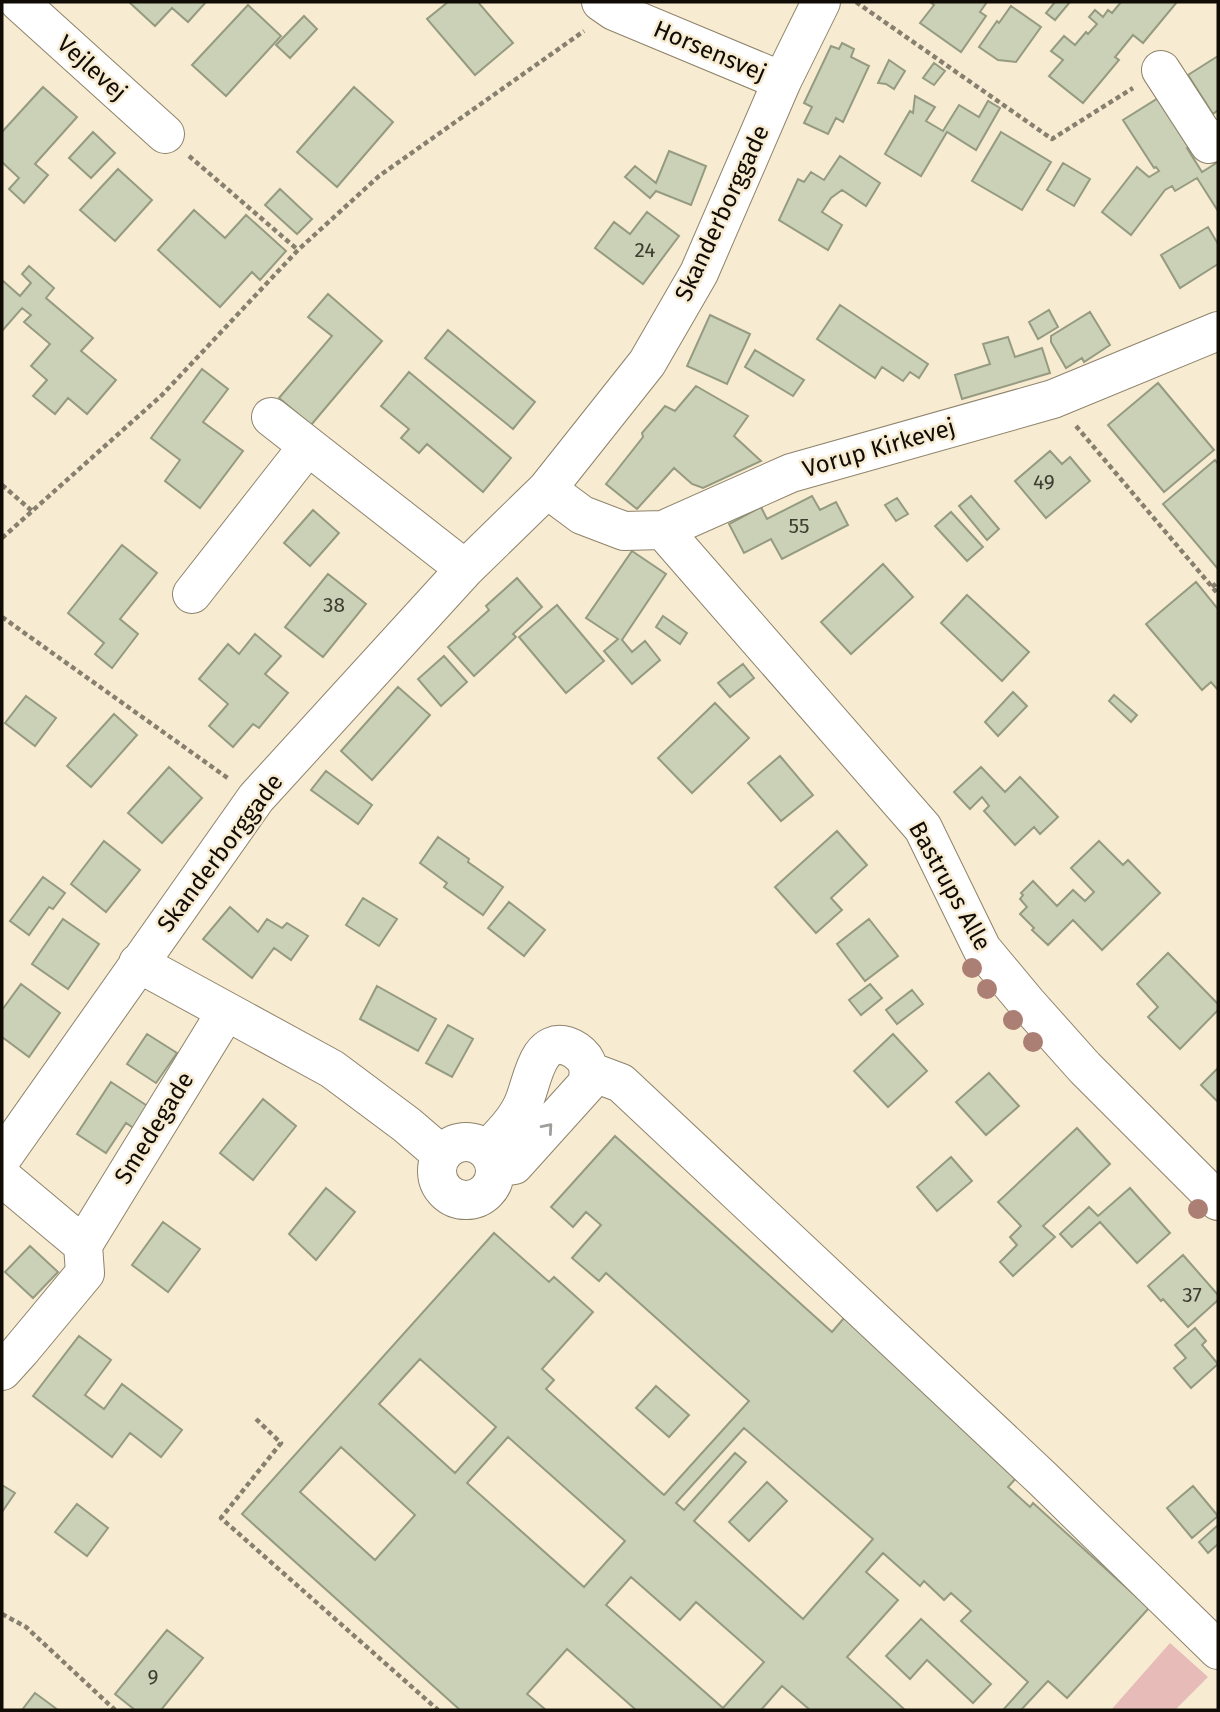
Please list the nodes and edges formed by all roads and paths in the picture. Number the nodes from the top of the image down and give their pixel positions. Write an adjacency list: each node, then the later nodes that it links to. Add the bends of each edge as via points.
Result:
1 (19, 2): 7 (street, Vejlevej)
2 (821, 2): 6 (street, Skanderborggade)
3 (856, 2): 5 (path, via 1052,139)
4 (607, 6): 6 (street, Horsensvej); 9 (path, via 379,176)
5 (1161, 70): 8 (street, via 1209,144)
6 (782, 81): 15 (street, Skanderborggade, via 699,273 647,363)
7 (165, 134): 9 (path)
8 (1218, 139)
9 (298, 250): 16 (path, via 162,395)
10 (1218, 331): 11 (street, Vorup Kirkevej)
11 (1053, 399): 17 (street, Vorup Kirkevej, via 791,473); 21 (path)
12 (271, 417): 13 (street)
13 (308, 446): 19 (street); 22 (street)
14 (2, 485): 16 (path)
15 (547, 489): 17 (street, Vorup Kirkevej, via 582,515 624,531); 19 (street, Skanderborggade)
16 (32, 511): 18 (path)
17 (663, 530): 33 (street, Bastrups Alle, via 923,828 982,949 1085,1068)
18 (2, 538)
19 (465, 569): 25 (street, Skanderborggade)
20 (1218, 582): 21 (path)
21 (1212, 587): 23 (path)
22 (192, 594)
23 (1218, 594)
24 (2, 617): 25 (path)
25 (256, 798): 26 (street, Skanderborggade)
26 (138, 963): 27 (street); 30 (street, Skanderborggade)
27 (226, 1012): 29 (street, via 332,1069); 34 (street, Smedegade)
28 (589, 1071): 31 (street, one-way to 28, via 514,1165 586,1084); 31 (street, via 583,1057 570,1047 558,1044 547,1049 536,1063 523,1104); 38 (street, via 621,1083)
29 (442, 1155): 31 (street, via 465,1142 475,1143); 31 (street, via 438,1177 456,1199 472,1200 486,1193 495,1178)
30 (2, 1158)
31 (491, 1159)
32 (2, 1177): 34 (street)
33 (1218, 1201)
34 (83, 1245): 35 (street, Smedegade, via 85,1273)
35 (2, 1371)
36 (256, 1419): 40 (path, via 281,1443 220,1518)
37 (2, 1614): 39 (path, via 26,1627)
38 (1218, 1650)
39 (115, 1710)
40 (438, 1710)

